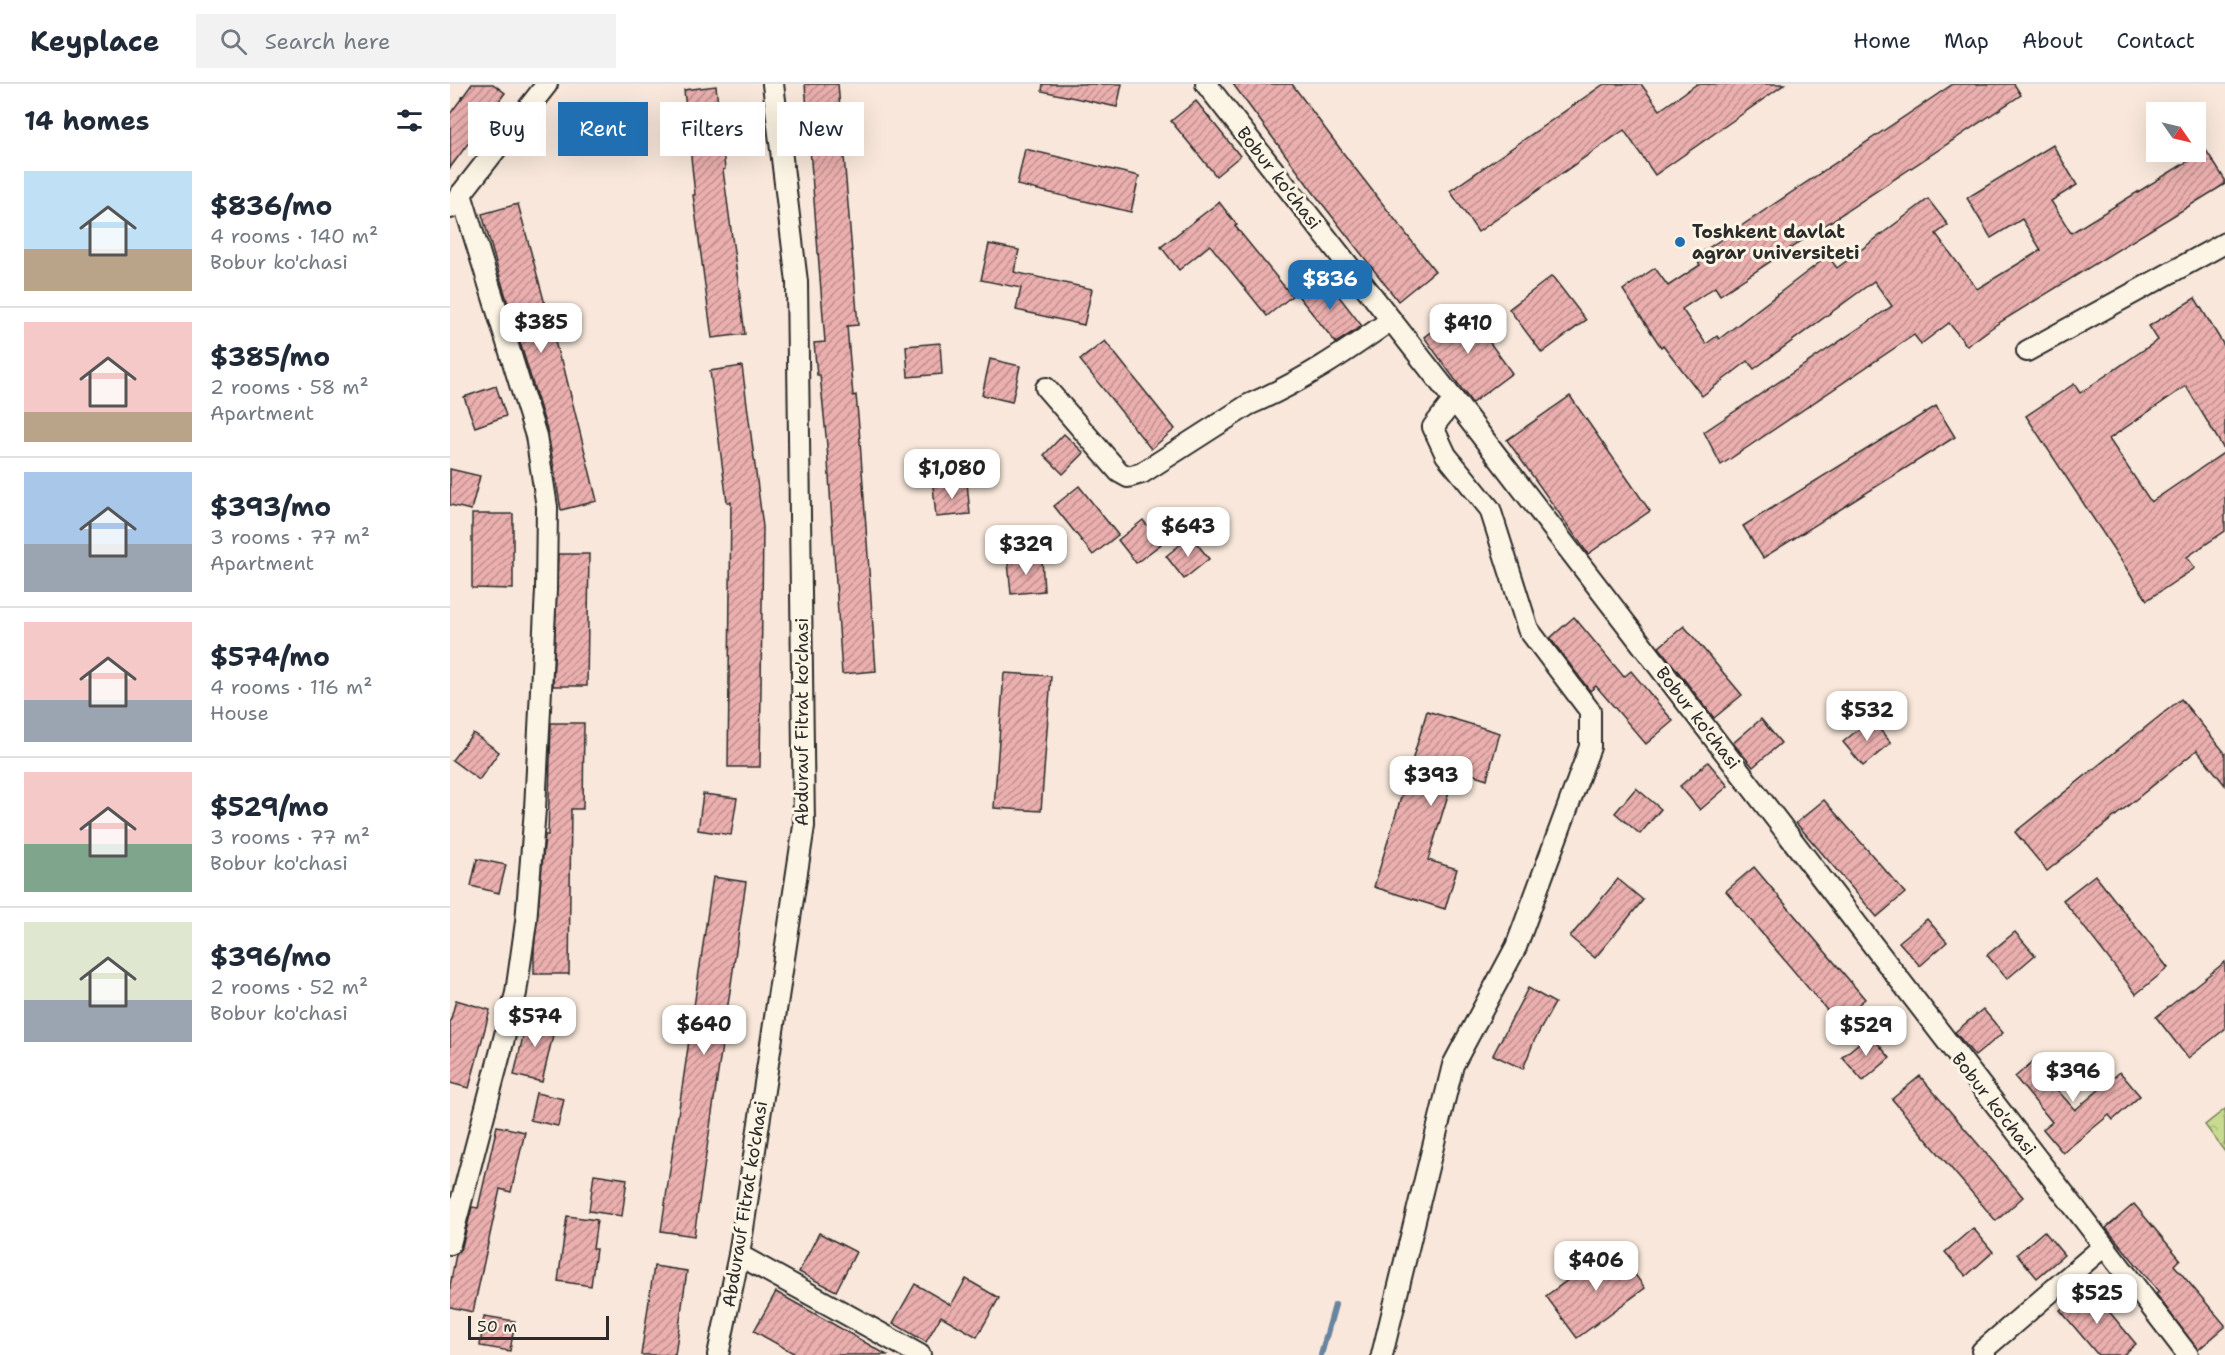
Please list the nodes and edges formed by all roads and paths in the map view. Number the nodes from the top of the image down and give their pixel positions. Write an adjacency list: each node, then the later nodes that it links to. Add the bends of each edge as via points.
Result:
1 (547, 84): 4 (street)
2 (773, 84): 12 (street, Abdurauf Fitrat ko'chasi, via 798,282 804,826)
3 (1206, 84): 6 (street, Bobur ko'chasi)
4 (455, 201): 10 (street, via 536,436 547,507 545,613 526,922 516,993)
5 (2225, 243): 7 (street)
6 (1391, 320): 8 (street, via 1338,358 1248,405 1142,473 1128,477 1119,472); 9 (street, Bobur ko'chasi)
7 (2027, 351)
8 (1046, 388)
9 (1454, 400): 11 (street, Bobur ko'chasi); 15 (street, via 1433,427 1446,455 1490,509 1528,629 1590,711 1590,747 1516,947 1453,1065)
10 (450, 1244)
11 (2104, 1246): 16 (street, via 1982,1351); 17 (street, Bobur ko'chasi)
12 (739, 1255): 13 (street, Abdurauf Fitrat ko'chasi); 14 (street)
13 (718, 1355)
14 (920, 1355)
15 (1382, 1355)
16 (1985, 1355)
17 (2188, 1355)

